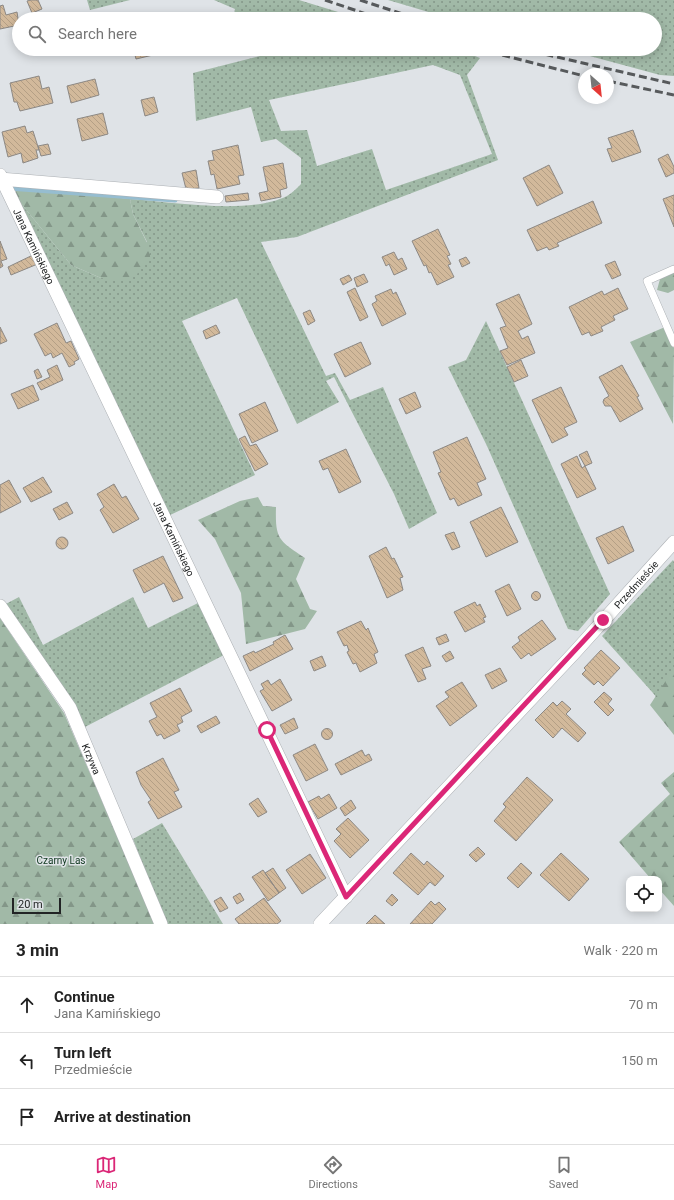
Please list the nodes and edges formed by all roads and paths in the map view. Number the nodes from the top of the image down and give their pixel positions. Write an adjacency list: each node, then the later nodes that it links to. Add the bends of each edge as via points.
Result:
1 (1, 178): 2 (street); 7 (street, Jana Kamińskiego)
2 (217, 197)
3 (674, 269): 4 (lane, via 647,281)
4 (674, 343)
5 (674, 542): 7 (street, Przedmieście)
6 (0, 606): 8 (street, Krzywa, via 70,708)
7 (346, 897): 9 (street, Przedmieście)
8 (161, 924)
9 (320, 924)

